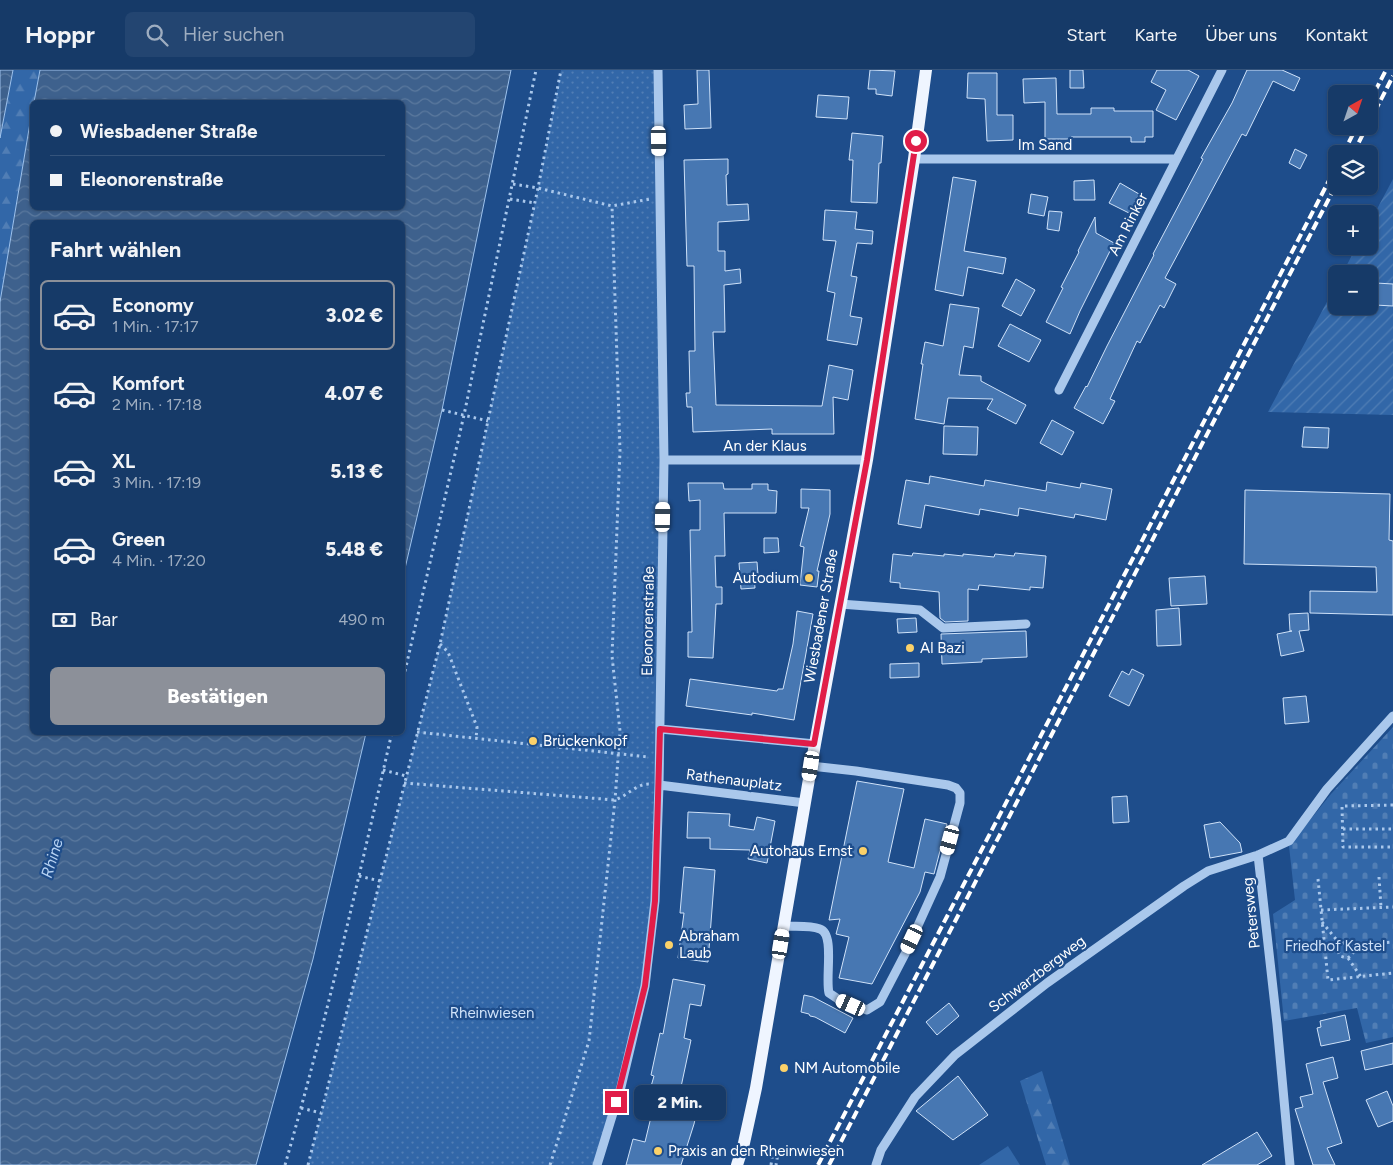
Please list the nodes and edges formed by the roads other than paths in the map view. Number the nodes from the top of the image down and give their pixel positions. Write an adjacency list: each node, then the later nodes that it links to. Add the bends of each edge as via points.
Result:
1 (658, 70): 7 (street, Eleonorenstraße)
2 (926, 70): 4 (main road, Wiesbadener Straße)
3 (1222, 70): 5 (street, Am Rinker)
4 (914, 159): 5 (street, Im Sand); 8 (main road, Wiesbadener Straße)
5 (1176, 159): 6 (street, Am Rinker)
6 (1059, 390)
7 (664, 460): 8 (street, An der Klaus); 12 (street, Eleonorenstraße)
8 (867, 460): 9 (main road, Wiesbadener Straße)
9 (840, 604): 10 (street, via 920,610 943,628); 13 (main road, Wiesbadener Straße)
10 (1026, 624)
11 (1393, 716): 17 (street, Petersweg, via 1327,789 1288,841)
12 (660, 729): 13 (street); 15 (street, Eleonorenstraße)
13 (814, 744): 14 (main road, Wiesbadener Straße)
14 (811, 766): 16 (main road, Wiesbadener Straße); 18 (street, via 948,785 956,788 960,803 940,876 905,954 875,1006 867,1010 829,993 827,934 820,929)
15 (659, 786): 16 (street, Rathenauplatz); 19 (street, Eleonorenstraße, via 655,901 645,986 621,1087)
16 (805, 802): 18 (main road, Wiesbadener Straße)
17 (1258, 855): 21 (street, Schwarzbergweg, via 1208,871 1184,886 1047,983 955,1055 915,1097 881,1150); 22 (street, Petersweg)
18 (784, 926): 20 (main road, Wiesbadener Straße, via 756,1088)
19 (597, 1165)
20 (737, 1165)
21 (876, 1165)
22 (1290, 1165)

